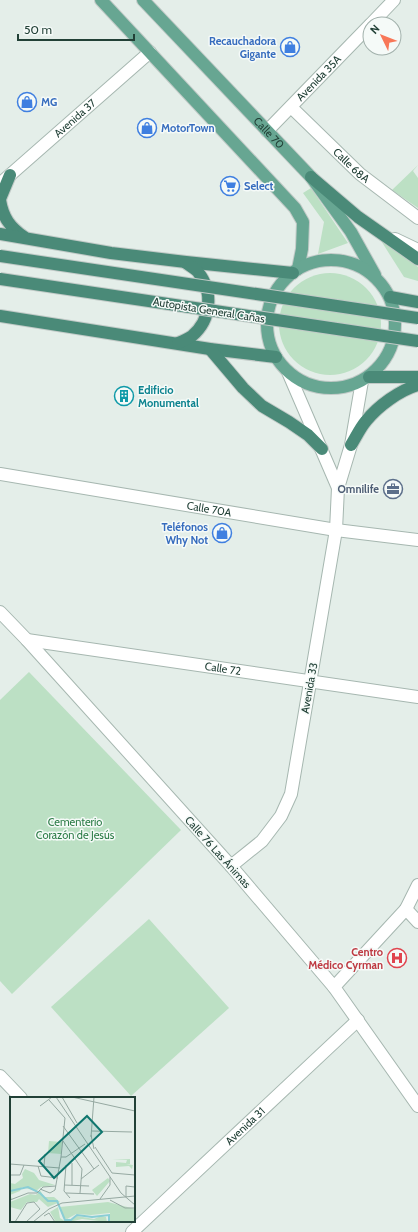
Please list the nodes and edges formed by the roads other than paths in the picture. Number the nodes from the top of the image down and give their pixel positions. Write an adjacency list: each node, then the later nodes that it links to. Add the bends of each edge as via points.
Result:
1 (101, 0): 6 (main road)
2 (143, 0): 8 (main road, Calle 70)
3 (394, 0): 4 (street, Avenida 35A)
4 (379, 16)
5 (362, 34): 7 (street, Avenida 35A)
6 (150, 52): 9 (street, Avenida 37); 21 (main road, via 295,208 303,222 302,249)
7 (291, 107): 8 (street, Avenida 35A); 13 (street, Calle 68A, via 360,174)
8 (267, 132): 10 (main road, Calle 70)
9 (10, 175): 11 (street, Avenida 37); 12 (highway)
10 (311, 177): 14 (highway); 23 (main road, Calle 70, via 351,232)
11 (0, 184)
12 (0, 199): 16 (highway, via 2,212 7,221)
13 (418, 218)
14 (379, 232): 17 (street); 19 (highway)
15 (0, 234): 16 (highway)
16 (25, 238): 20 (highway, via 112,253)
17 (418, 250)
18 (0, 256): 27 (highway, Autopista General Cañas, bridge)
19 (418, 259)
20 (186, 262): 21 (highway); 29 (highway, via 198,271 206,284 209,305 202,326 192,337)
21 (295, 271): 23 (main road, via 318,261 340,260 361,267); 31 (main road, via 280,286 271,303 267,321 269,340)
22 (0, 279): 28 (highway, Autopista General Cañas, bridge)
23 (378, 279): 24 (main road)
24 (390, 297): 25 (highway); 34 (main road, via 396,326 393,341 380,367)
25 (418, 302)
26 (0, 316): 29 (highway)
27 (418, 318)
28 (418, 341)
29 (178, 343): 30 (highway)
30 (210, 349): 31 (highway); 37 (highway, via 262,406 290,422)
31 (276, 357): 32 (main road)
32 (288, 372): 34 (main road, via 305,383 324,388 343,387); 37 (street, Avenida 33)
33 (418, 377): 34 (highway)
34 (365, 379): 36 (street, Avenida 33)
35 (418, 385): 36 (highway, via 388,401 366,420)
36 (351, 445): 39 (street, Avenida 33)
37 (322, 449): 39 (street, Avenida 33)
38 (0, 474): 40 (street, Calle 70A)
39 (338, 488): 40 (street, Avenida 33)
40 (336, 530): 41 (street, Calle 70A); 44 (street, Avenida 33)
41 (418, 540)
42 (0, 612): 43 (street, Calle 76 Las Ánimas)
43 (27, 640): 44 (street, Calle 72); 46 (street, Calle 76 Las Ánimas)
44 (310, 681): 45 (street, Calle 72); 46 (street, Avenida 33, via 291,794 281,816 262,841)
45 (418, 698)
46 (231, 866): 50 (street, Calle 76 Las Ánimas)
47 (418, 886): 48 (street)
48 (406, 909): 49 (street); 50 (street)
49 (418, 922)
50 (334, 987): 51 (street, Calle 76 Las Ánimas)
51 (358, 1020): 54 (street, Calle 76 Las Ánimas); 55 (street, Avenida 31)
52 (0, 1076): 53 (street)
53 (20, 1097)
54 (418, 1106)
55 (135, 1224)

